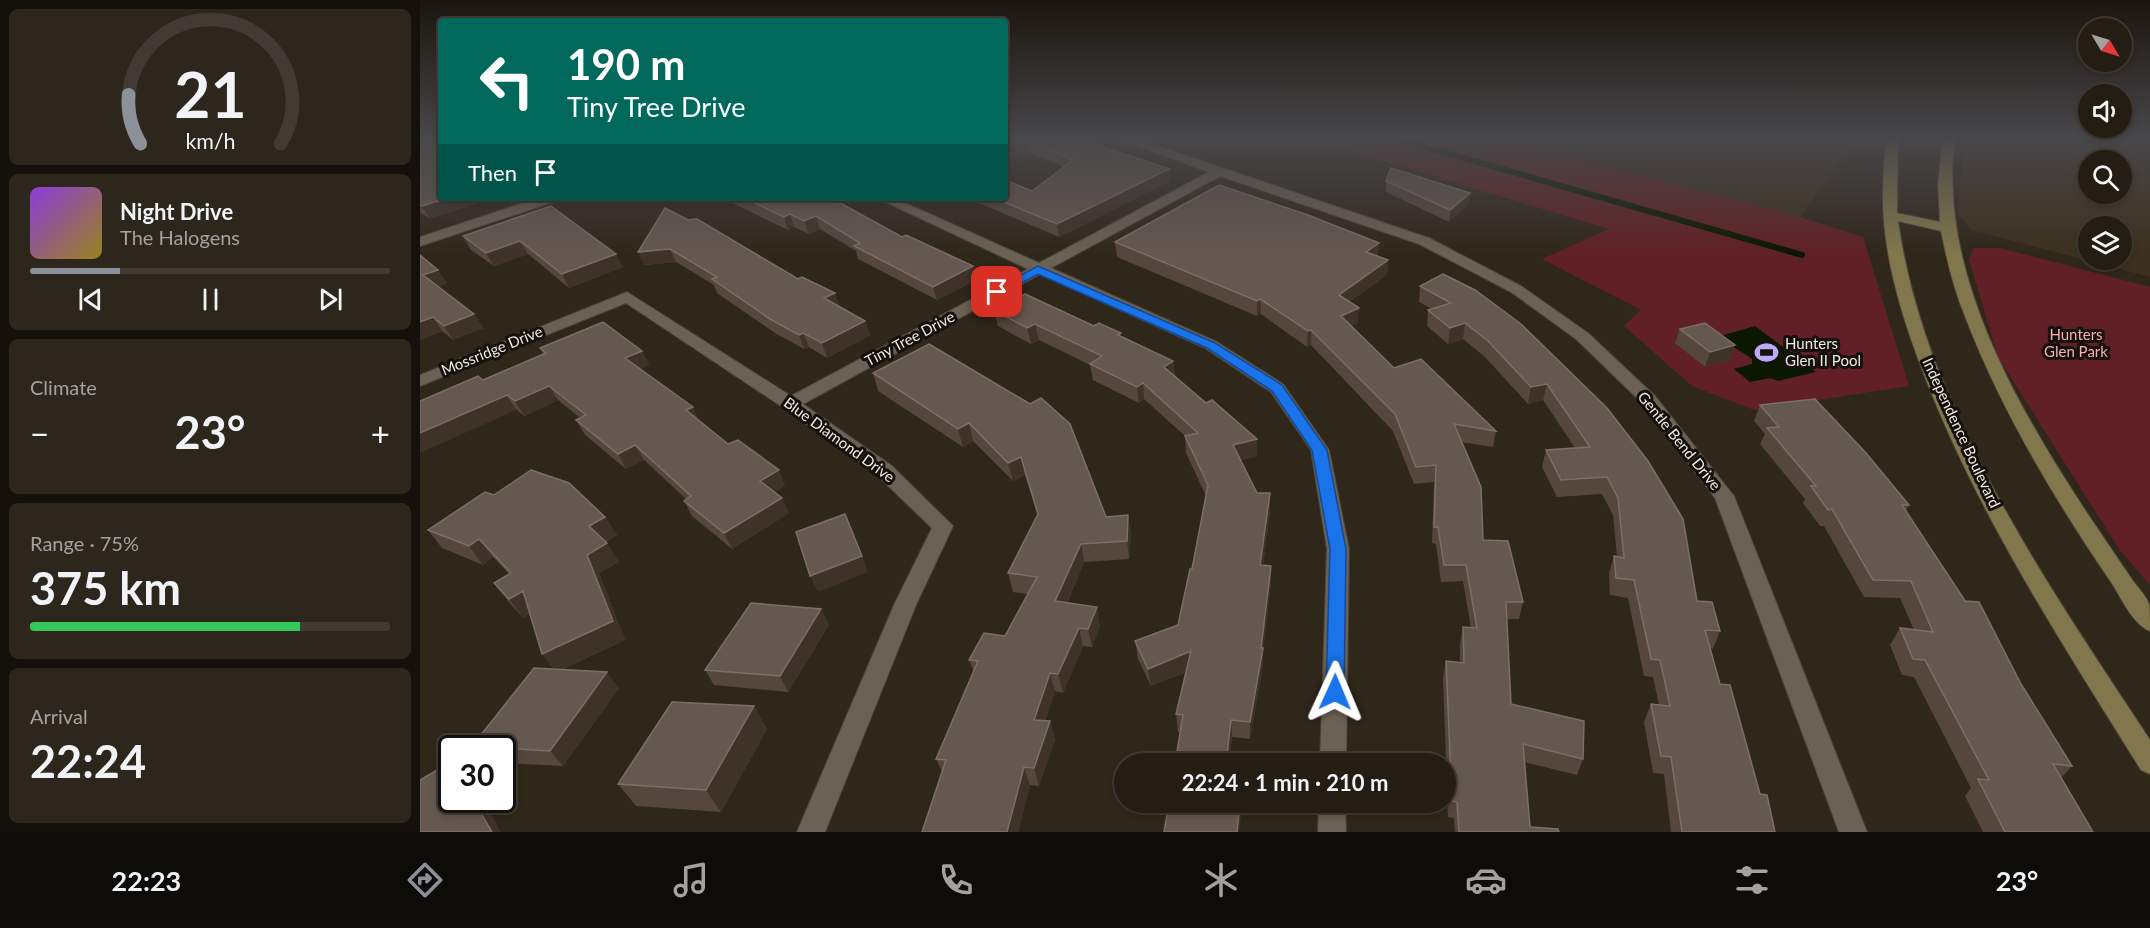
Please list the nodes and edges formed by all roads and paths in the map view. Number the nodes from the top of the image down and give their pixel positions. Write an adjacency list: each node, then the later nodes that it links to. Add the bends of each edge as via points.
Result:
1 (1208, 177): 10 (street, Tiny Tree Drive)
2 (1236, 177): 20 (street, Gentle Bend Drive, via 1424,241 1516,289 1582,336 1649,400 1725,496)
3 (1891, 177): 7 (main road, Independence Boulevard)
4 (1946, 177): 8 (main road)
5 (541, 201): 9 (street)
6 (890, 201): 10 (street)
7 (1890, 215): 8 (main road); 16 (main road, Independence Boulevard, via 1900,276 1918,340 1981,483 2033,577)
8 (1948, 228): 14 (main road, via 1959,275 1985,348 2029,433 2100,551)
9 (420, 242)
10 (1038, 269): 13 (street, Tiny Tree Drive); 15 (street, via 1211,345 1277,388 1320,450 1338,549)
11 (564, 322): 12 (street, Mossridge Drive); 13 (street, Blue Diamond Drive, via 627,297)
12 (420, 381)
13 (790, 404): 18 (street, Blue Diamond Drive, via 885,471 943,526 905,605)
14 (2150, 622)
15 (1333, 753)
16 (2150, 762)
17 (1332, 813): 19 (street)
18 (811, 832)
19 (1332, 832)
20 (1853, 832)

